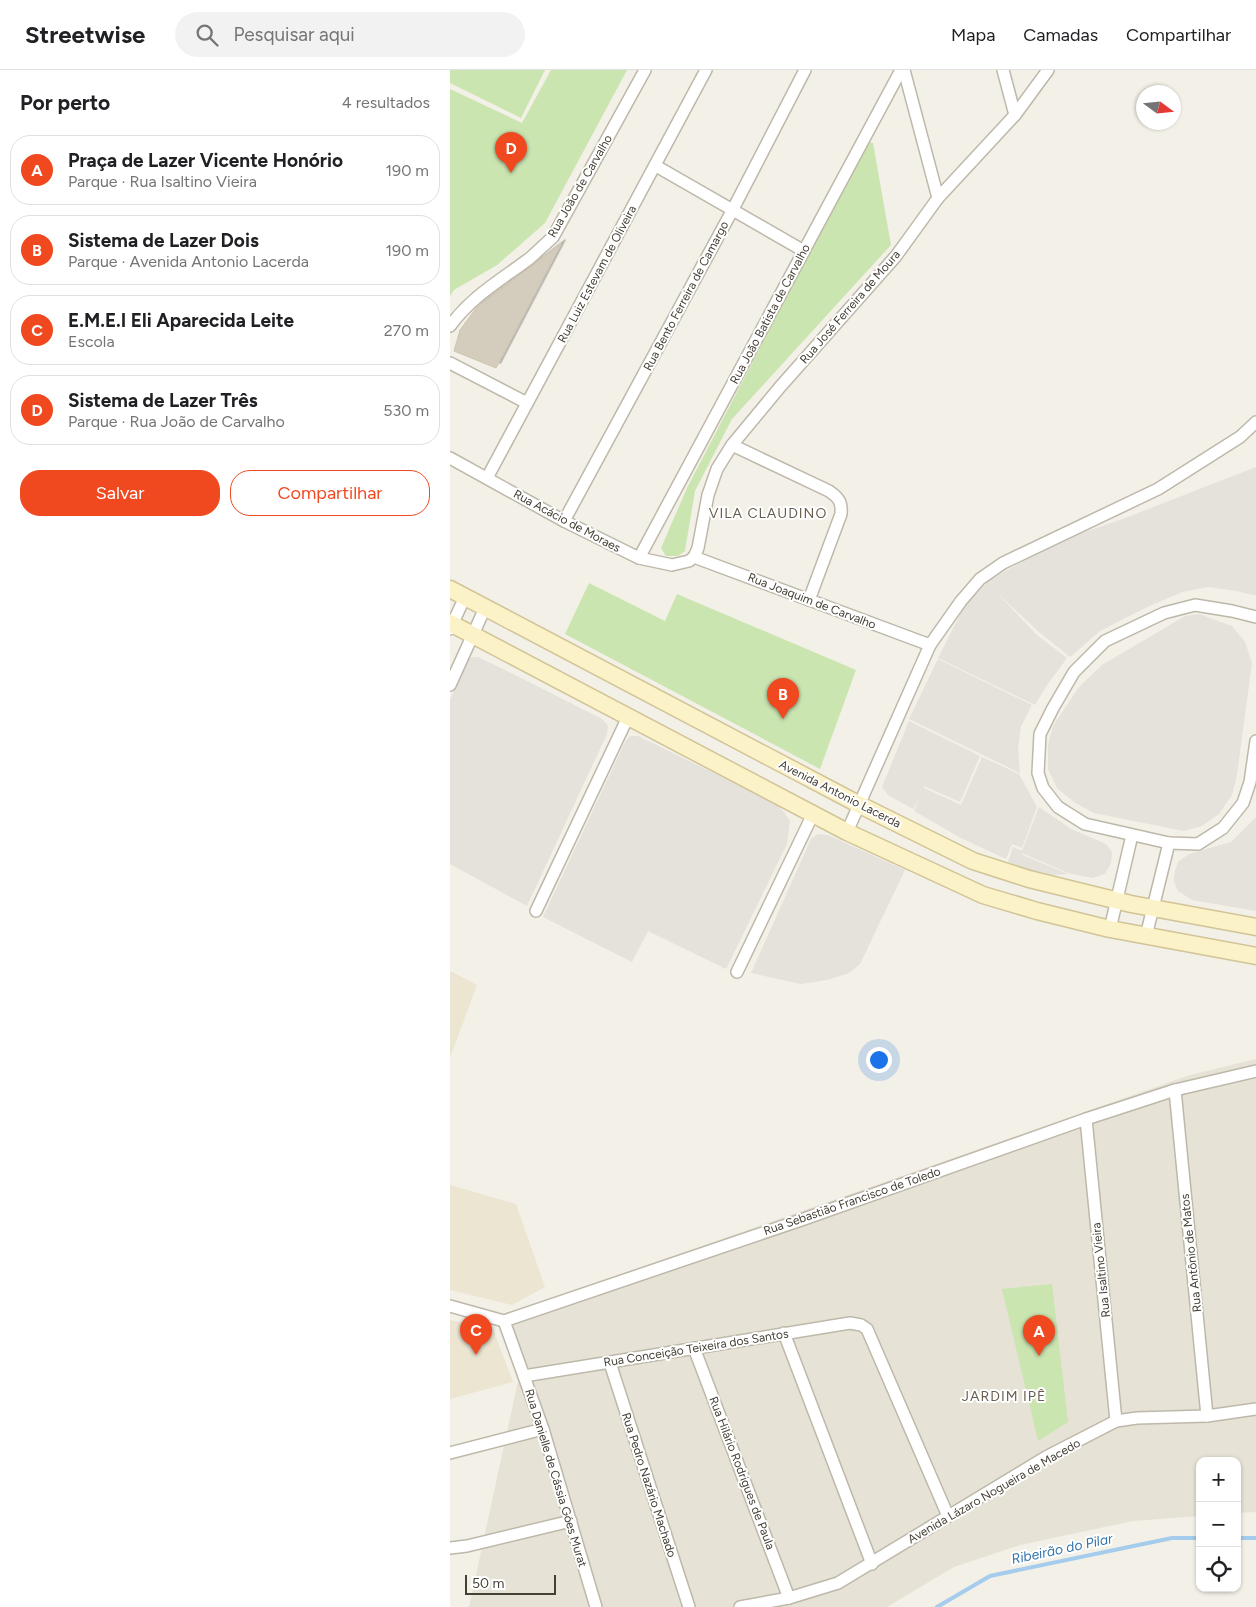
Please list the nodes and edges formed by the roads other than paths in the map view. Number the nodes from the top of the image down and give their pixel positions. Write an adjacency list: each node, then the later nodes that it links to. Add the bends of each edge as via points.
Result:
1 (645, 70): 12 (street, Rua João de Carvalho, via 553,237 476,296)
2 (706, 70): 8 (street, Rua Luiz Estevam de Oliveira)
3 (805, 70): 10 (street, Rua Bento Ferreira de Camargo)
4 (902, 70): 9 (street); 11 (street, Rua João Batista de Carvalho)
5 (1003, 70): 7 (street)
6 (1048, 70): 7 (street, Rua José Ferreira de Moura)
7 (1015, 115): 9 (street, Rua José Ferreira de Moura)
8 (656, 166): 10 (street); 14 (street, Rua Luiz Estevam de Oliveira)
9 (938, 198): 16 (street, Rua José Ferreira de Moura, via 896,256)
10 (732, 211): 11 (street); 19 (street, Rua Bento Ferreira de Camargo)
11 (804, 252): 20 (street, Rua João Batista de Carvalho)
12 (450, 326)
13 (450, 363): 14 (street)
14 (528, 404): 18 (street, Rua Luiz Estevam de Oliveira)
15 (1256, 422): 29 (street, via 1240,437 1158,489 1003,563 980,579)
16 (732, 444): 21 (street, Rua José Ferreira de Moura, via 708,495); 24 (street, via 829,490 839,498 841,514)
17 (450, 458): 18 (street, Rua Acácio de Moraes)
18 (487, 478): 19 (street, Rua Acácio de Moraes)
19 (564, 521): 20 (street, Rua Acácio de Moraes)
20 (639, 558): 21 (street, Rua Acácio de Moraes, via 672,565)
21 (692, 559): 24 (street, Rua Joaquim de Carvalho)
22 (450, 589): 23 (main road, Avenida Antonio Lacerda)
23 (465, 597): 25 (main road, Avenida Antonio Lacerda); 27 (street)
24 (809, 600): 29 (street, Rua Joaquim de Carvalho)
25 (485, 608): 28 (street); 33 (main road, Avenida Antonio Lacerda)
26 (1256, 617): 36 (street, via 1195,605 1164,613 1105,642 1074,672 1053,708 1040,734 1038,773 1043,788 1058,807 1085,824)
27 (451, 625): 28 (main road)
28 (473, 634): 30 (street); 31 (main road)
29 (930, 645): 33 (street)
30 (450, 685)
31 (628, 717): 34 (main road); 40 (street)
32 (1256, 741): 37 (street, via 1250,782 1243,803 1223,828 1198,844)
33 (860, 805): 35 (street); 38 (main road, Avenida Antonio Lacerda, via 973,861)
34 (813, 814): 35 (main road); 45 (street)
35 (847, 832): 42 (main road, via 983,895)
36 (1132, 836): 37 (street); 38 (street)
37 (1169, 843): 39 (street)
38 (1116, 901): 39 (main road, Avenida Antonio Lacerda); 42 (street)
39 (1152, 909): 41 (main road, Avenida Antonio Lacerda); 43 (street)
40 (536, 912)
41 (1256, 927)
42 (1110, 929): 43 (main road)
43 (1146, 936): 44 (main road)
44 (1256, 956)
45 (737, 972)
46 (1256, 1071): 47 (street, Rua Sebastião Francisco de Toledo)
47 (1175, 1090): 48 (street, Rua Sebastião Francisco de Toledo); 56 (street, Rua Antônio de Matos)
48 (1086, 1119): 50 (street, Rua Sebastião Francisco de Toledo); 57 (street, Rua Isaltino Vieira)
49 (450, 1306): 50 (street)
50 (504, 1321): 54 (street, Rua Danielle de Cássia Góes Murat)
51 (784, 1333): 52 (street, Rua Conceição Teixeira dos Santos); 60 (street, Rua Conceição Teixeira dos Santos, via 850,1323 867,1328); 63 (street)
52 (694, 1348): 53 (street, Rua Conceição Teixeira dos Santos); 64 (street, Rua Hilário Rodrigues de Paula)
53 (610, 1362): 54 (street, Rua Conceição Teixeira dos Santos); 66 (street, Rua Pedro Nazário Machado)
54 (524, 1376): 58 (street, Rua Danielle de Cássia Góes Murat)
55 (1256, 1409): 56 (street, Avenida Lázaro Nogueira de Macedo)
56 (1207, 1416): 57 (street, Avenida Lázaro Nogueira de Macedo)
57 (1116, 1421): 60 (street, Avenida Lázaro Nogueira de Macedo)
58 (543, 1429): 59 (street); 61 (street, Rua Danielle de Cássia Góes Murat)
59 (450, 1453)
60 (948, 1516): 63 (street, Avenida Lázaro Nogueira de Macedo)
61 (571, 1521): 62 (street); 65 (street, Rua Danielle de Cássia Góes Murat)
62 (450, 1548)
63 (872, 1564): 64 (street, Avenida Lázaro Nogueira de Macedo, via 838,1583)
64 (789, 1598): 67 (street, Avenida Lázaro Nogueira de Macedo)
65 (596, 1607)
66 (689, 1607)
67 (740, 1607)

